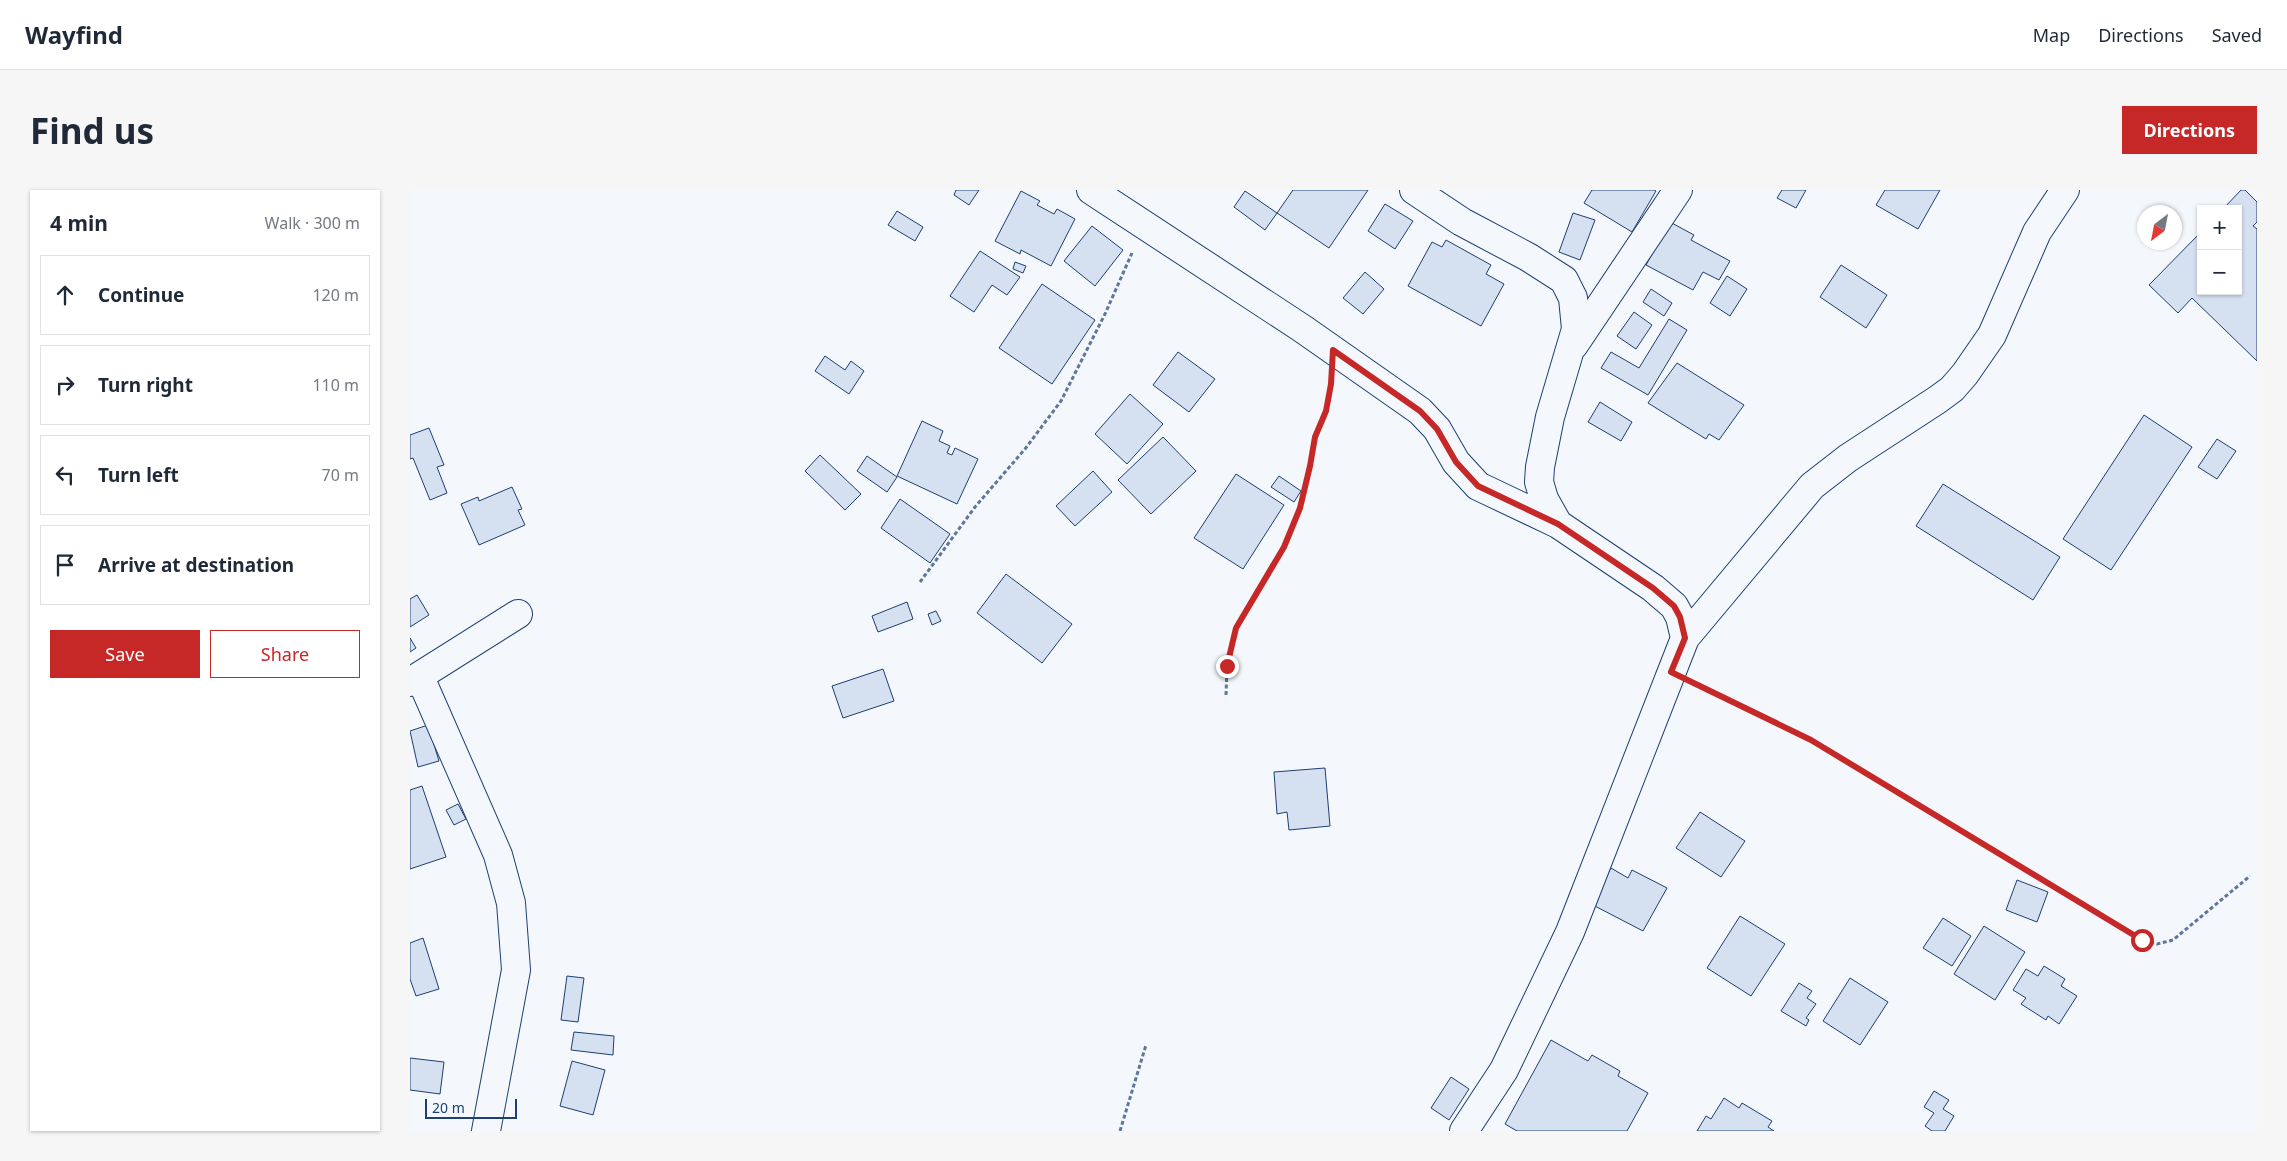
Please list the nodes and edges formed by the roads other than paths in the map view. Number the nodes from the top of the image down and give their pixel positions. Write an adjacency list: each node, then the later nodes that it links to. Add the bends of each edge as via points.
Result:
1 (1091, 190): 6 (street, via 1420,411 1437,429 1456,462 1478,486)
2 (1414, 190): 5 (street, via 1462,222 1564,280 1573,298 1576,329)
3 (1678, 190): 5 (street)
4 (2065, 190): 8 (street, via 2037,232 1992,335 1965,374 1937,400 1848,458 1812,486)
5 (1568, 354): 6 (street, via 1550,417 1539,482)
6 (1558, 524): 8 (street, via 1653,588 1674,606)
7 (518, 614): 9 (street)
8 (1685, 638): 11 (street, via 1570,932 1504,1070)
9 (415, 680): 10 (street, via 498,855 510,903 516,970)
10 (486, 1131)
11 (1464, 1131)

